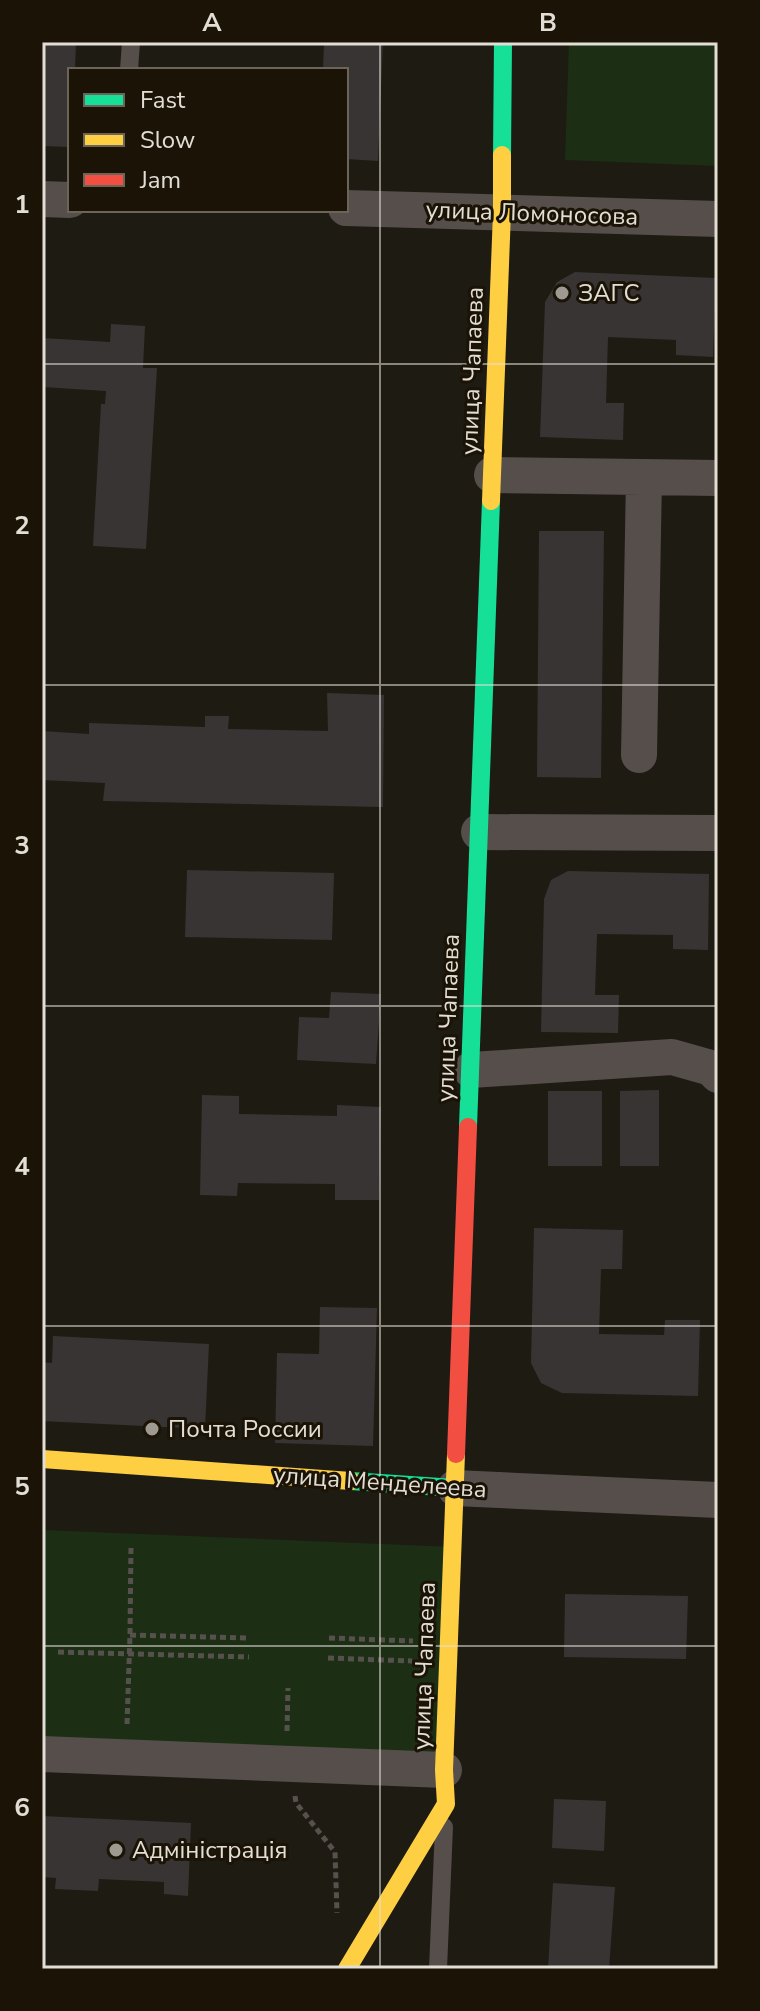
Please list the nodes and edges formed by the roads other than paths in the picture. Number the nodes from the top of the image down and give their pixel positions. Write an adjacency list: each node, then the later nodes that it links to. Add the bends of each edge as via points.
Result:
1 (131, 42): 3 (lane)
2 (503, 42): 7 (main road, улица Чапаева)
3 (129, 68)
4 (42, 199): 5 (street)
5 (68, 200)
6 (348, 208): 7 (street, улица Ломоносова)
7 (502, 212): 8 (street, улица Ломоносова); 9 (main road, улица Чапаева)
8 (718, 219)
9 (492, 475): 10 (street); 13 (main road, улица Чапаева)
10 (644, 477): 11 (street); 12 (street)
11 (718, 478)
12 (639, 755)
13 (479, 832): 14 (street); 15 (main road, улица Чапаева)
14 (718, 833)
15 (471, 1070): 16 (street, via 672,1057); 18 (main road, улица Чапаева)
16 (718, 1075)
17 (42, 1459): 18 (main road, улица Менделеева)
18 (455, 1488): 19 (street, улица Менделеева); 21 (main road, улица Чапаева)
19 (718, 1500)
20 (42, 1754): 21 (street, via 286,1764)
21 (445, 1787): 22 (main road, улица Чапаева); 23 (lane)
22 (347, 1969)
23 (438, 1969)

